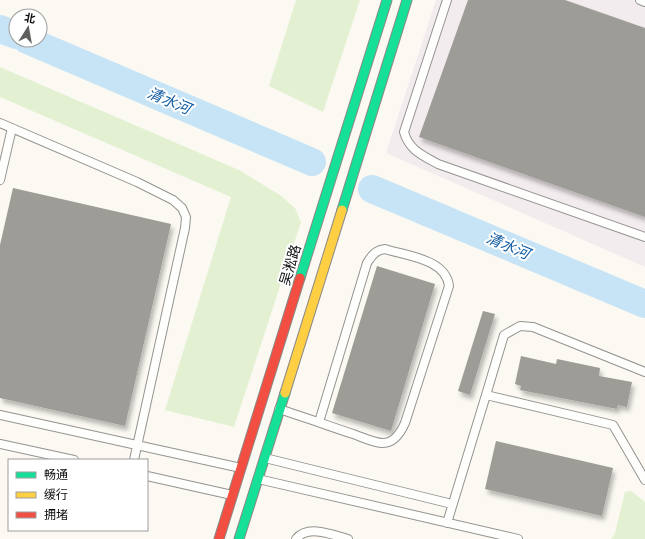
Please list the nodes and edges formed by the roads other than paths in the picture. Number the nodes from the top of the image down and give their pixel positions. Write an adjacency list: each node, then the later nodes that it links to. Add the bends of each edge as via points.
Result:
1 (387, 0): 17 (main road, 吴淞路)
2 (407, 0): 12 (main road, 吴淞路)
3 (447, 0): 9 (lane, via 404,132 406,142 417,152 438,164)
4 (640, 0): 5 (lane)
5 (645, 2)
6 (0, 123): 7 (lane)
7 (12, 128): 8 (lane); 16 (lane, via 173,200 182,208 186,217)
8 (0, 180)
9 (645, 237)
10 (645, 372): 11 (lane, via 533,327 520,326 504,335)
11 (486, 395): 22 (lane, via 613,425); 24 (lane)
12 (279, 409): 14 (lane); 17 (main road, 吴淞路)
13 (0, 415): 16 (lane)
14 (319, 422): 14 (lane, via 384,443 400,434 449,286 448,278 434,264 385,249 378,250 372,255 367,263)
15 (0, 444): 18 (lane)
16 (137, 445): 19 (lane); 20 (lane)
17 (255, 456): 20 (main road, 吴淞路); 20 (main road, 吴淞路); 24 (lane)
18 (69, 459)
19 (134, 459)
20 (249, 474): 23 (main road, 吴淞路); 23 (main road, 吴淞路); 25 (lane)
21 (148, 476): 23 (lane)
22 (645, 480)
23 (242, 498): 26 (main road, 吴淞路); 27 (main road, 吴淞路)
24 (452, 504): 25 (lane)
25 (447, 522): 30 (lane)
26 (219, 539)
27 (240, 539)
28 (296, 539): 29 (lane, via 308,532)
29 (348, 539)
30 (518, 539)

